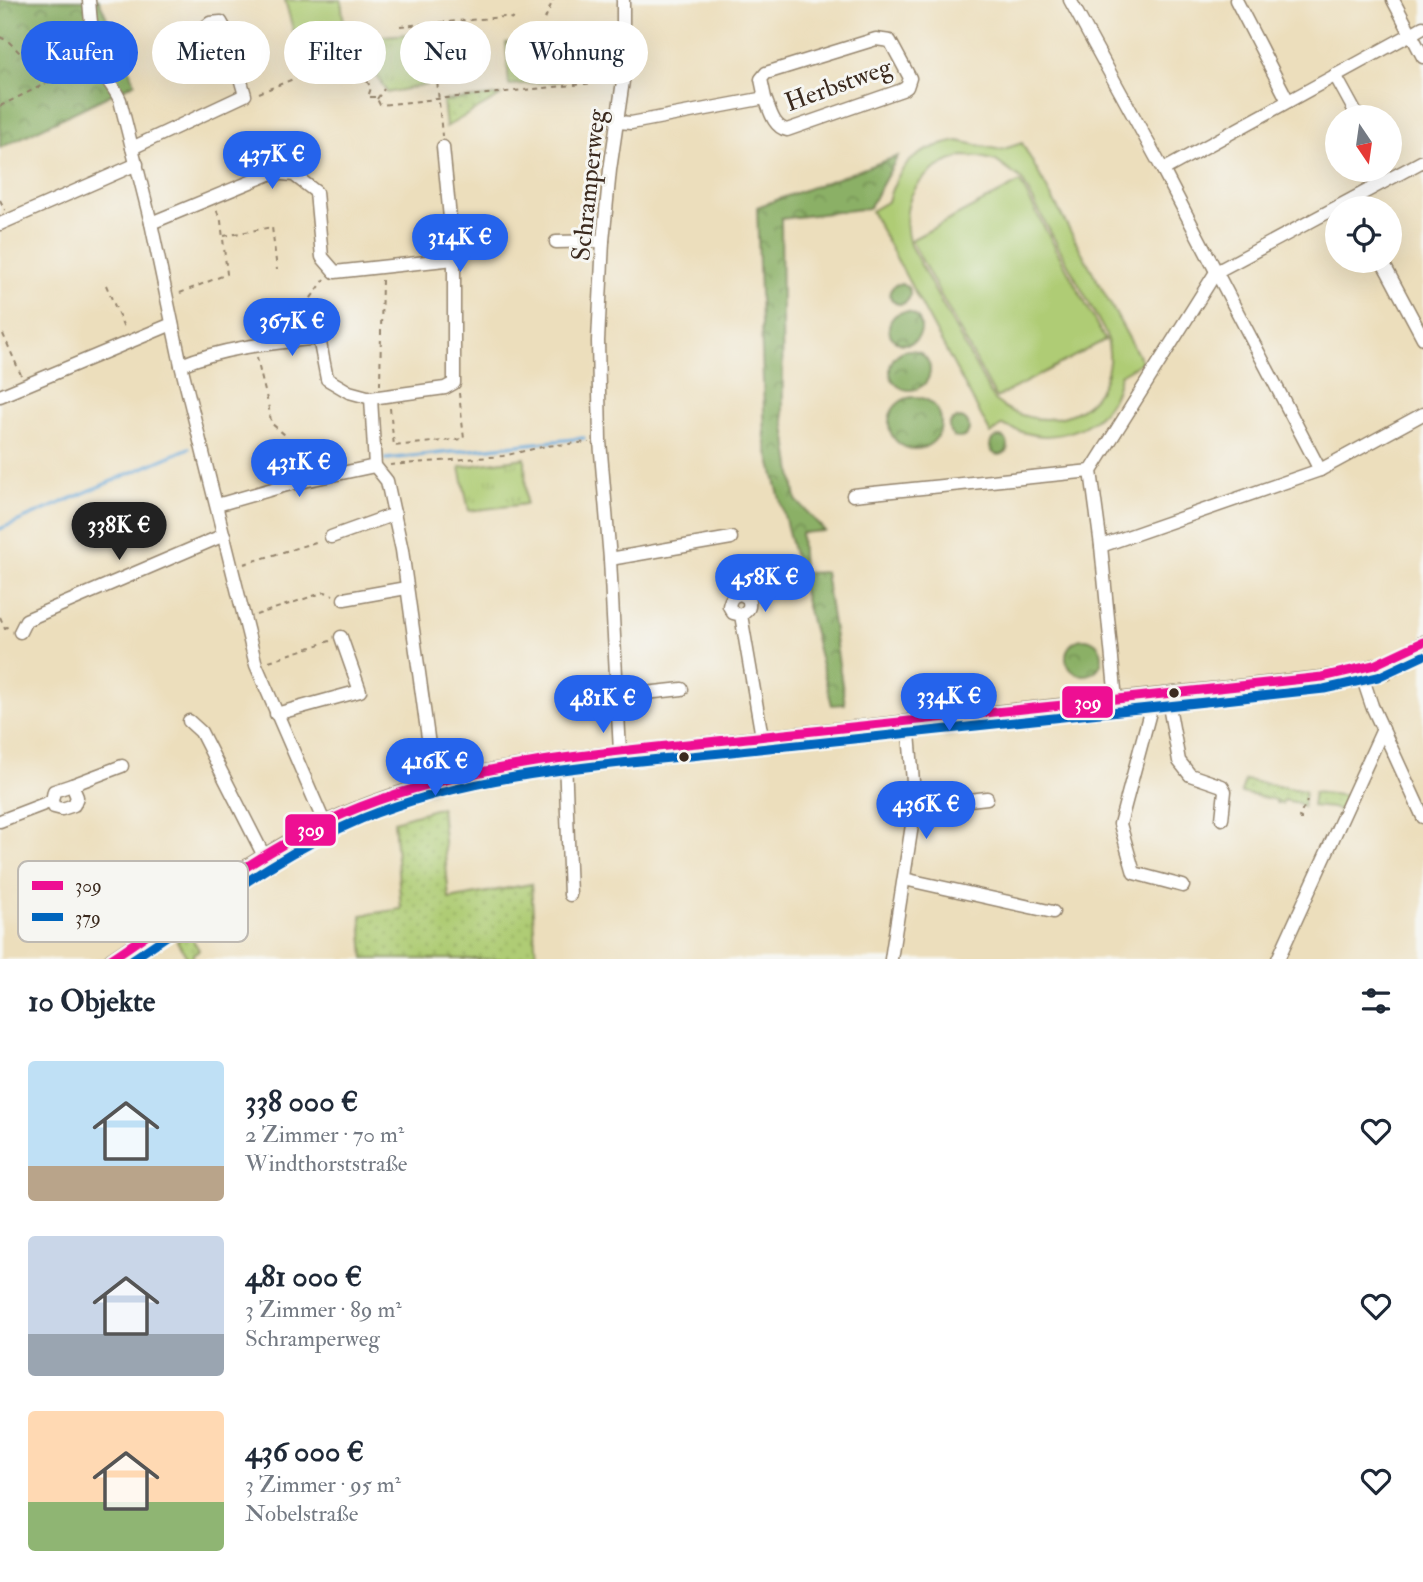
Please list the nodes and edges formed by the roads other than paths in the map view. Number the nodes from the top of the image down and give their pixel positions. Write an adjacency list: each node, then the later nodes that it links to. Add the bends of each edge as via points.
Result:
1 (89, 0): 15 (street, via 96,54 120,100)
2 (623, 0): 13 (street, Schramperweg, via 623,81)
3 (1070, 0): 19 (street)
4 (1236, 0): 11 (street)
5 (1393, 0): 6 (street)
6 (1417, 30): 7 (street); 8 (street)
7 (1423, 57)
8 (1335, 75): 11 (street); 12 (street)
9 (242, 84): 15 (street, via 245,95)
10 (765, 98): 10 (street, Herbstweg, via 775,123 787,130 902,90 910,78 890,41 876,39 766,73 761,79); 13 (street, Herbstweg)
11 (1288, 101): 19 (street)
12 (1351, 105)
13 (617, 122): 25 (street, Schramperweg)
14 (443, 147): 27 (street)
15 (132, 148): 17 (street)
16 (1423, 161): 18 (street)
17 (137, 164): 23 (street); 24 (street)
18 (1402, 169)
19 (1163, 170): 28 (street)
20 (1378, 182): 21 (street)
21 (1362, 196)
22 (1325, 218): 28 (street)
23 (152, 223): 27 (street, via 272,173 294,175 316,192 322,257 334,271); 30 (street)
24 (0, 224)
25 (603, 241): 26 (street); 46 (street, Schramperweg, via 600,441)
26 (556, 242)
27 (454, 259): 34 (street, via 454,383 446,388)
28 (1216, 272): 37 (street); 38 (street)
29 (1388, 273): 31 (street)
30 (172, 324): 32 (street); 33 (street)
31 (1423, 338)
32 (181, 365): 34 (street, via 255,346 319,338 327,379 349,392); 40 (street)
33 (0, 396)
34 (380, 396): 36 (street)
35 (1423, 414): 37 (street)
36 (375, 466): 40 (street); 41 (street, via 387,481)
37 (1320, 470): 45 (street)
38 (1091, 471): 39 (street); 45 (street)
39 (853, 495)
40 (217, 505): 42 (street)
41 (395, 514): 43 (street); 47 (street)
42 (224, 535): 50 (street, via 26,620); 59 (street, via 256,665)
43 (331, 537)
44 (731, 538): 46 (street)
45 (1101, 546): 58 (street)
46 (610, 559): 56 (street, Schramperweg)
47 (406, 589): 48 (street); 67 (street)
48 (344, 599)
49 (741, 615): 63 (street)
50 (20, 632)
51 (341, 637): 59 (street, via 360,691)
52 (1423, 642): 53 (street)
53 (1360, 670): 55 (street); 62 (street)
54 (682, 689): 56 (street)
55 (1167, 695): 57 (street); 73 (street, via 1178,761 1190,775 1222,786)
56 (618, 696): 64 (street, Schramperweg)
57 (1148, 697): 58 (street); 79 (street, via 1150,712 1120,824 1133,873)
58 (1116, 700): 61 (street)
59 (276, 715): 75 (street)
60 (189, 721): 76 (street, via 201,732)
61 (908, 721): 63 (street); 71 (street)
62 (1383, 729): 72 (street); 85 (street)
63 (762, 737): 64 (street)
64 (620, 752): 65 (street)
65 (565, 758): 67 (street); 80 (street)
66 (122, 766): 68 (street)
67 (434, 781): 75 (street)
68 (72, 785): 70 (street, via 54,791); 70 (street, via 77,797 74,805 62,810)
69 (987, 798): 71 (street)
70 (51, 801): 74 (street)
71 (915, 806): 78 (street)
72 (1423, 817)
73 (1223, 819)
74 (0, 821)
75 (324, 822): 76 (street)
76 (264, 856): 77 (street)
77 (248, 867)
78 (904, 879): 81 (street); 84 (street)
79 (1183, 886)
80 (569, 895)
81 (1053, 912)
82 (136, 942): 83 (street)
83 (111, 959)
84 (891, 959)
85 (1278, 959)

